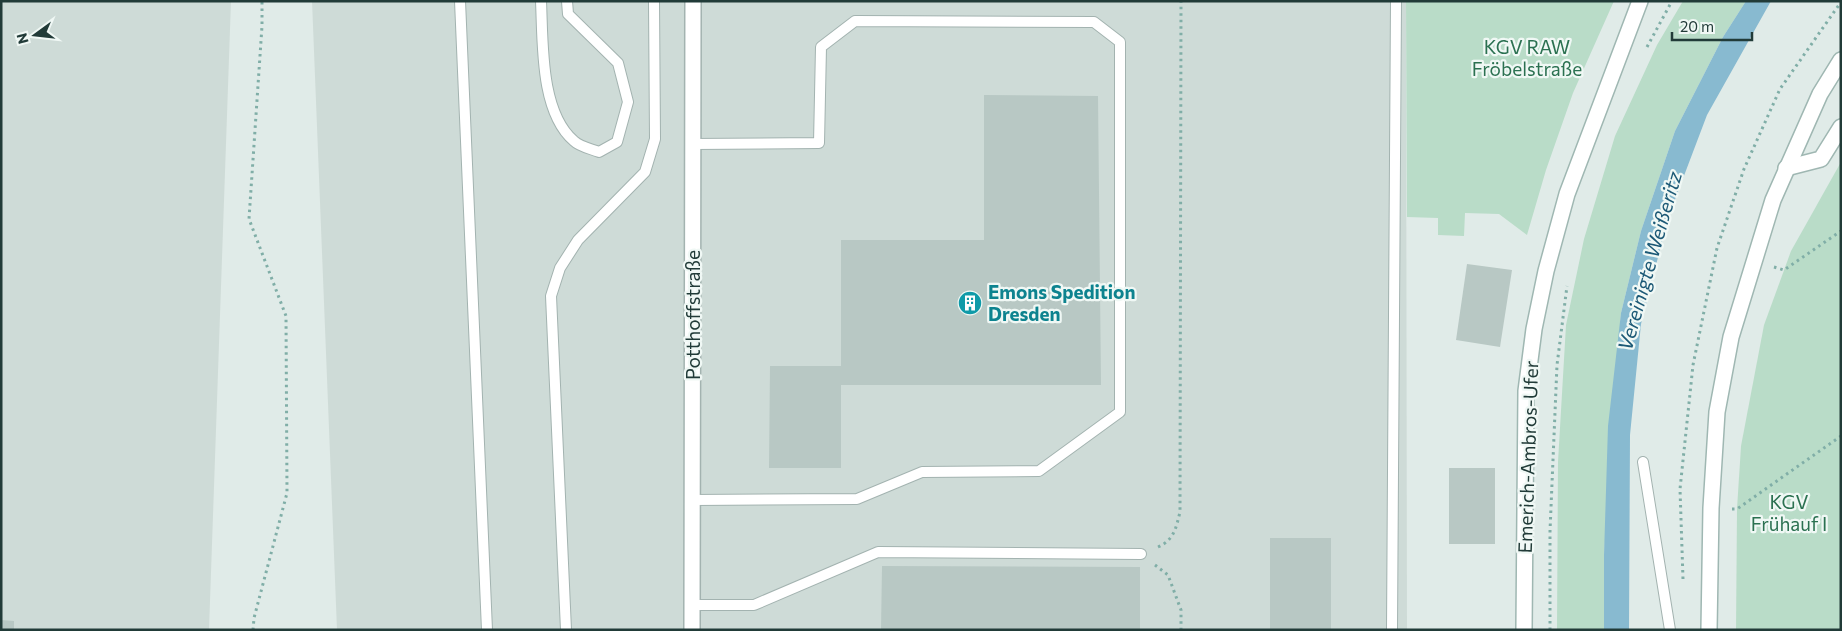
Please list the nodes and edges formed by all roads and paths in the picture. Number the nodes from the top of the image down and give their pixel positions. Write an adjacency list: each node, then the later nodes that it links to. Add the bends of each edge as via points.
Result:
1 (262, 1): 25 (path, via 248,219 286,316 287,493)
2 (460, 1): 26 (lane)
3 (541, 1): 4 (lane, via 546,84 559,123 575,142 599,152 617,142 628,102 618,63 568,14)
4 (567, 1)
5 (654, 1): 27 (lane, via 654,140 645,172 578,240 560,268 551,296)
6 (693, 1): 14 (main road, Potthoffstraße)
7 (1181, 1): 23 (path, via 1180,512 1167,543)
8 (1396, 1): 30 (lane)
9 (1640, 1): 31 (main road, Emerich-Ambros-Ufer, via 1567,194 1534,329 1526,391)
10 (1672, 1): 11 (path)
11 (1645, 50)
12 (1841, 60): 15 (main road, via 1820,94)
13 (1841, 127): 15 (main road, via 1821,160)
14 (693, 144): 21 (main road, Potthoffstraße); 21 (lane, via 818,143 821,47 855,21 1094,22 1120,42 1120,412 1039,471 922,472 857,500)
15 (1786, 168): 17 (main road)
16 (1841, 231): 17 (path, via 1784,270)
17 (1754, 259): 22 (main road, via 1731,337 1717,412)
18 (1568, 276): 32 (path, via 1556,365)
19 (1841, 436): 22 (path, via 1737,509)
20 (1644, 462): 33 (lane)
21 (692, 500): 24 (main road, Potthoffstraße)
22 (1711, 508): 34 (main road)
23 (1141, 554): 24 (lane, via 878,552 754,605); 29 (path, via 1168,575 1181,610)
24 (692, 605): 28 (main road, Potthoffstraße)
25 (253, 630)
26 (487, 630)
27 (566, 630)
28 (692, 630)
29 (1180, 630)
30 (1392, 630)
31 (1524, 630)
32 (1550, 630)
33 (1670, 630)
34 (1709, 630)

